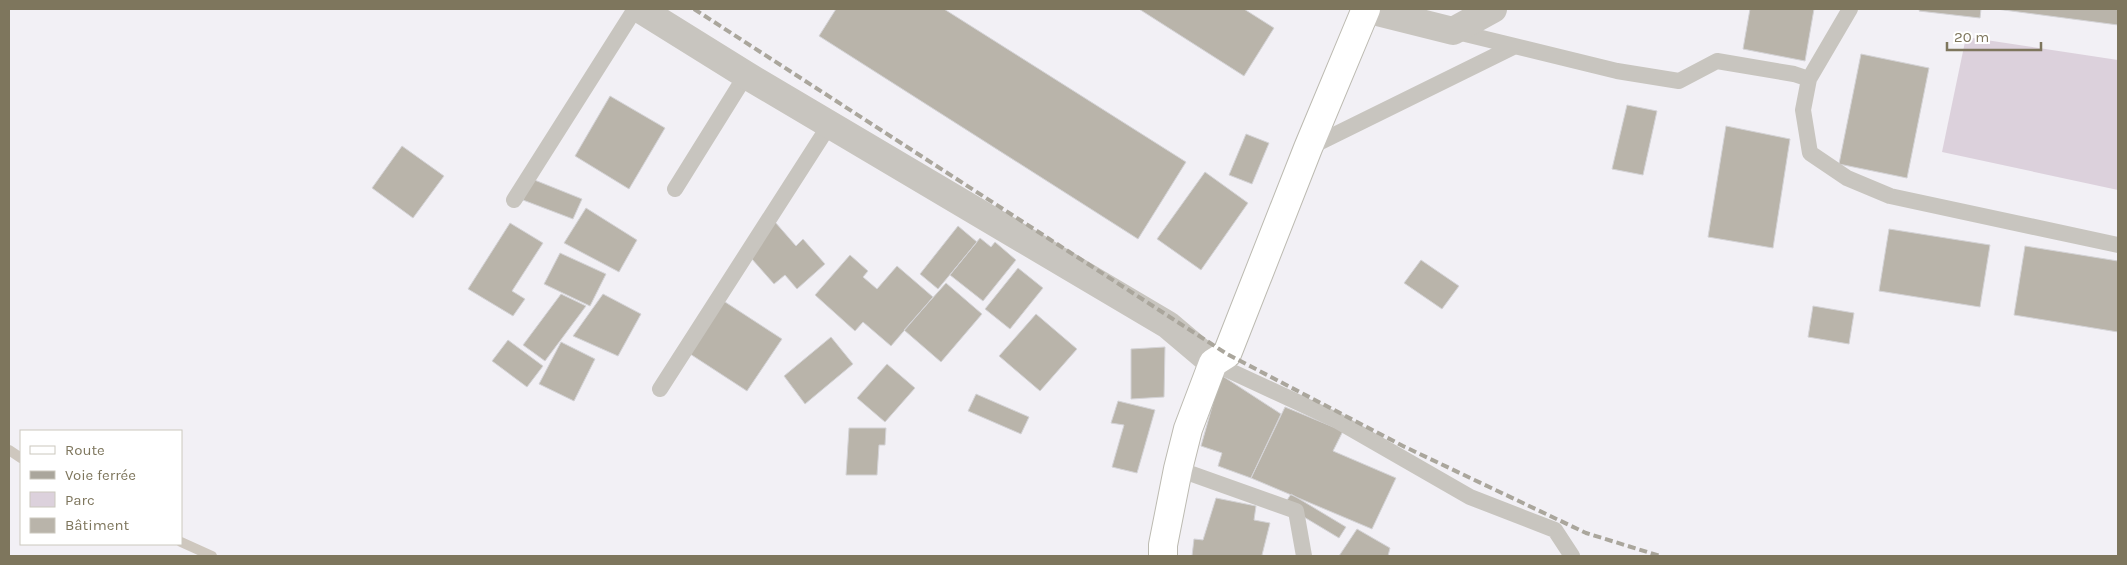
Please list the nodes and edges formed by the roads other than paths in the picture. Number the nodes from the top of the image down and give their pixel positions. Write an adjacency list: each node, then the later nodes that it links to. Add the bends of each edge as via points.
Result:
1 (635, 9): 13 (lane)
2 (640, 9): 8 (street)
3 (1366, 9): 6 (street); 11 (street)
4 (1493, 9): 6 (street)
5 (1850, 9): 9 (lane)
6 (1453, 31): 7 (lane)
7 (1513, 46): 9 (lane, via 1617,71 1679,81 1718,61); 11 (lane)
8 (746, 75): 10 (street); 12 (lane)
9 (1809, 79): 14 (lane, via 1803,110 1810,153 1847,178 1890,196)
10 (830, 124): 15 (street, via 1168,325); 16 (lane)
11 (1308, 148): 15 (street, via 1227,354)
12 (675, 189)
13 (514, 200)
14 (2118, 245)
15 (1213, 363): 17 (street, via 1188,429); 20 (lane, via 1336,420 1470,497 1555,530)
16 (660, 389)
17 (1178, 469): 18 (street); 19 (lane, via 1296,511)
18 (1163, 556)
19 (1304, 556)
20 (1572, 556)

